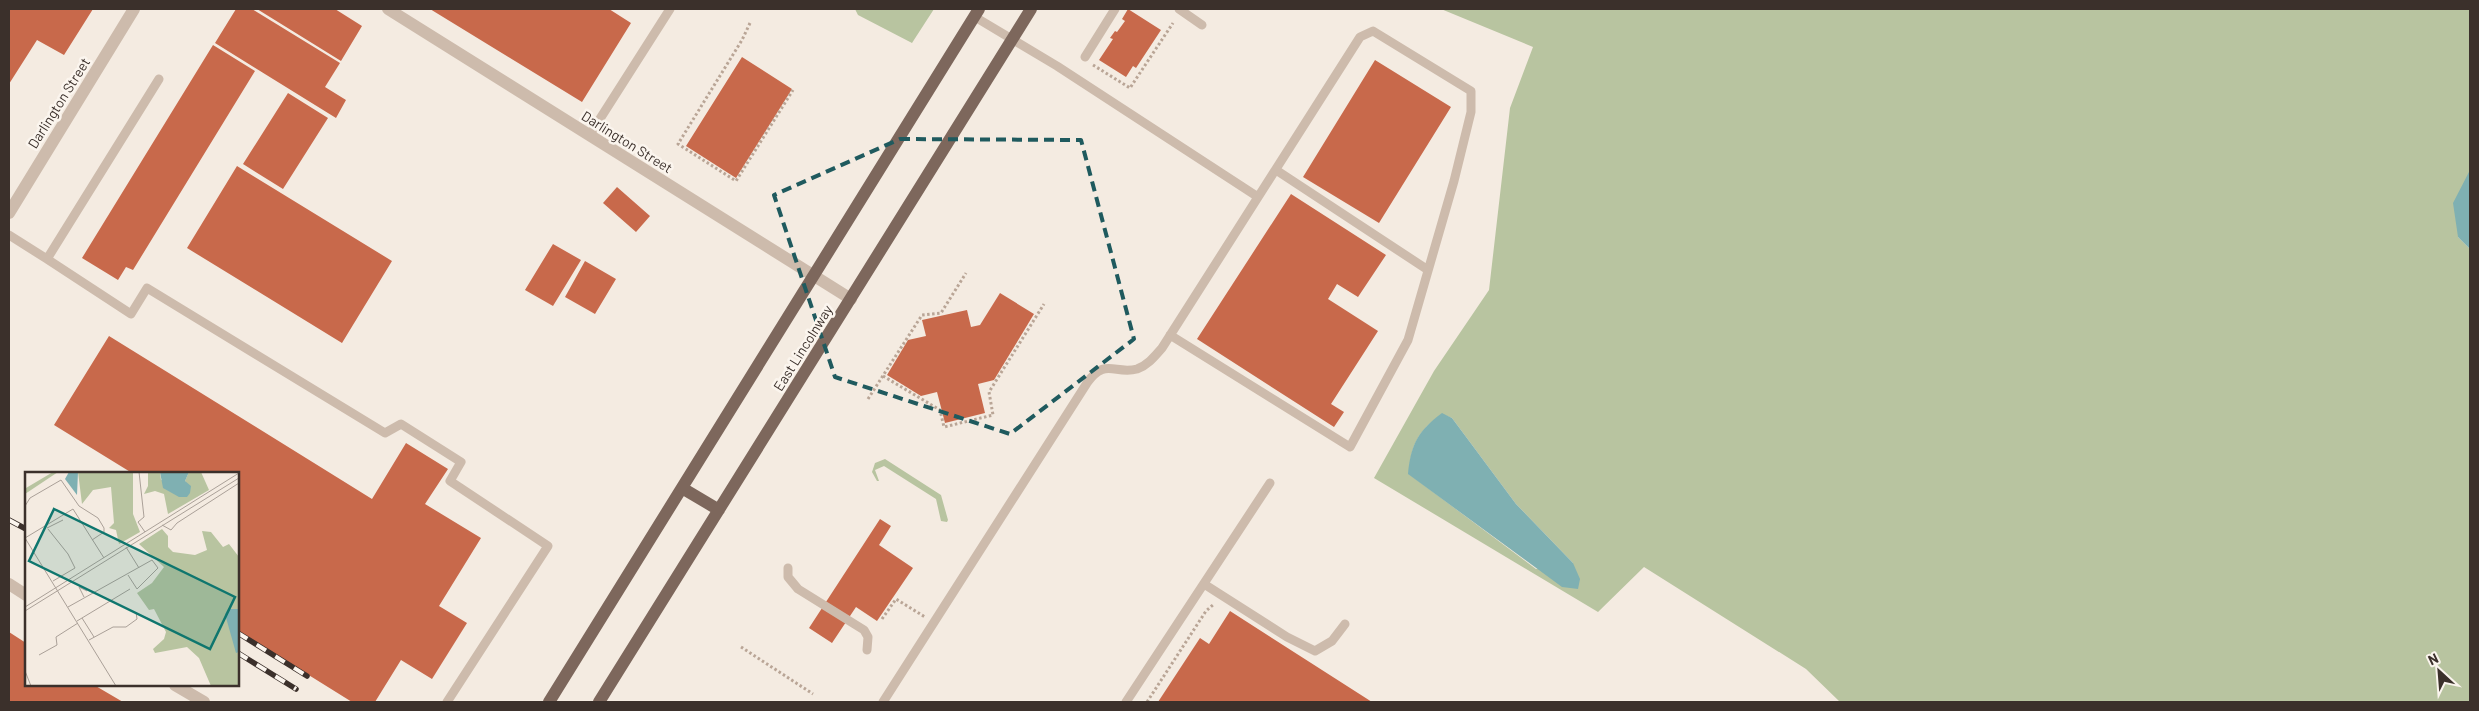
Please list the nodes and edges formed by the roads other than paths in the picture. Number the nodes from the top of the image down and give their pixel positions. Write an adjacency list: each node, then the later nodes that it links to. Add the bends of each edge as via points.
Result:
1 (134, 9): 15 (street, Darlington Street)
2 (388, 9): 12 (street, Darlington Street)
3 (670, 9): 12 (lane)
4 (1031, 9): 9 (main road, East Lincolnway)
5 (1115, 9): 10 (lane)
6 (1179, 9): 8 (lane)
7 (977, 13): 9 (lane); 19 (main road)
8 (1202, 25)
9 (1013, 38): 14 (lane); 20 (main road, East Lincolnway)
10 (1088, 60)
11 (159, 79): 17 (lane)
12 (589, 136): 19 (street, Darlington Street)
13 (1276, 170): 14 (lane); 18 (lane); 18 (lane, via 1360,37 1373,31 1471,91 1471,112)
14 (1258, 197): 21 (lane)
15 (9, 213)
16 (9, 234): 17 (lane)
17 (47, 259): 33 (lane, via 131,314 147,288 385,433 401,424 462,462 450,481 548,546)
18 (1428, 270): 21 (lane, via 1408,340 1350,447)
19 (813, 275): 20 (street, Darlington Street); 23 (main road)
20 (851, 299): 24 (main road, East Lincolnway)
21 (1170, 335): 36 (lane, via 1151,361 1137,369 1102,368 1093,374)
22 (1270, 483): 27 (lane)
23 (682, 488): 24 (main road); 34 (main road)
24 (719, 510): 35 (main road, East Lincolnway)
25 (788, 568): 30 (lane, via 788,577 798,589 864,630 868,637)
26 (9, 584): 28 (street)
27 (1204, 584): 29 (lane, via 1287,637 1316,650 1332,640); 37 (lane)
28 (25, 594)
29 (1345, 624)
30 (867, 650)
31 (177, 686): 32 (street)
32 (204, 702)
33 (447, 702)
34 (549, 702)
35 (599, 702)
36 (883, 702)
37 (1126, 702)

